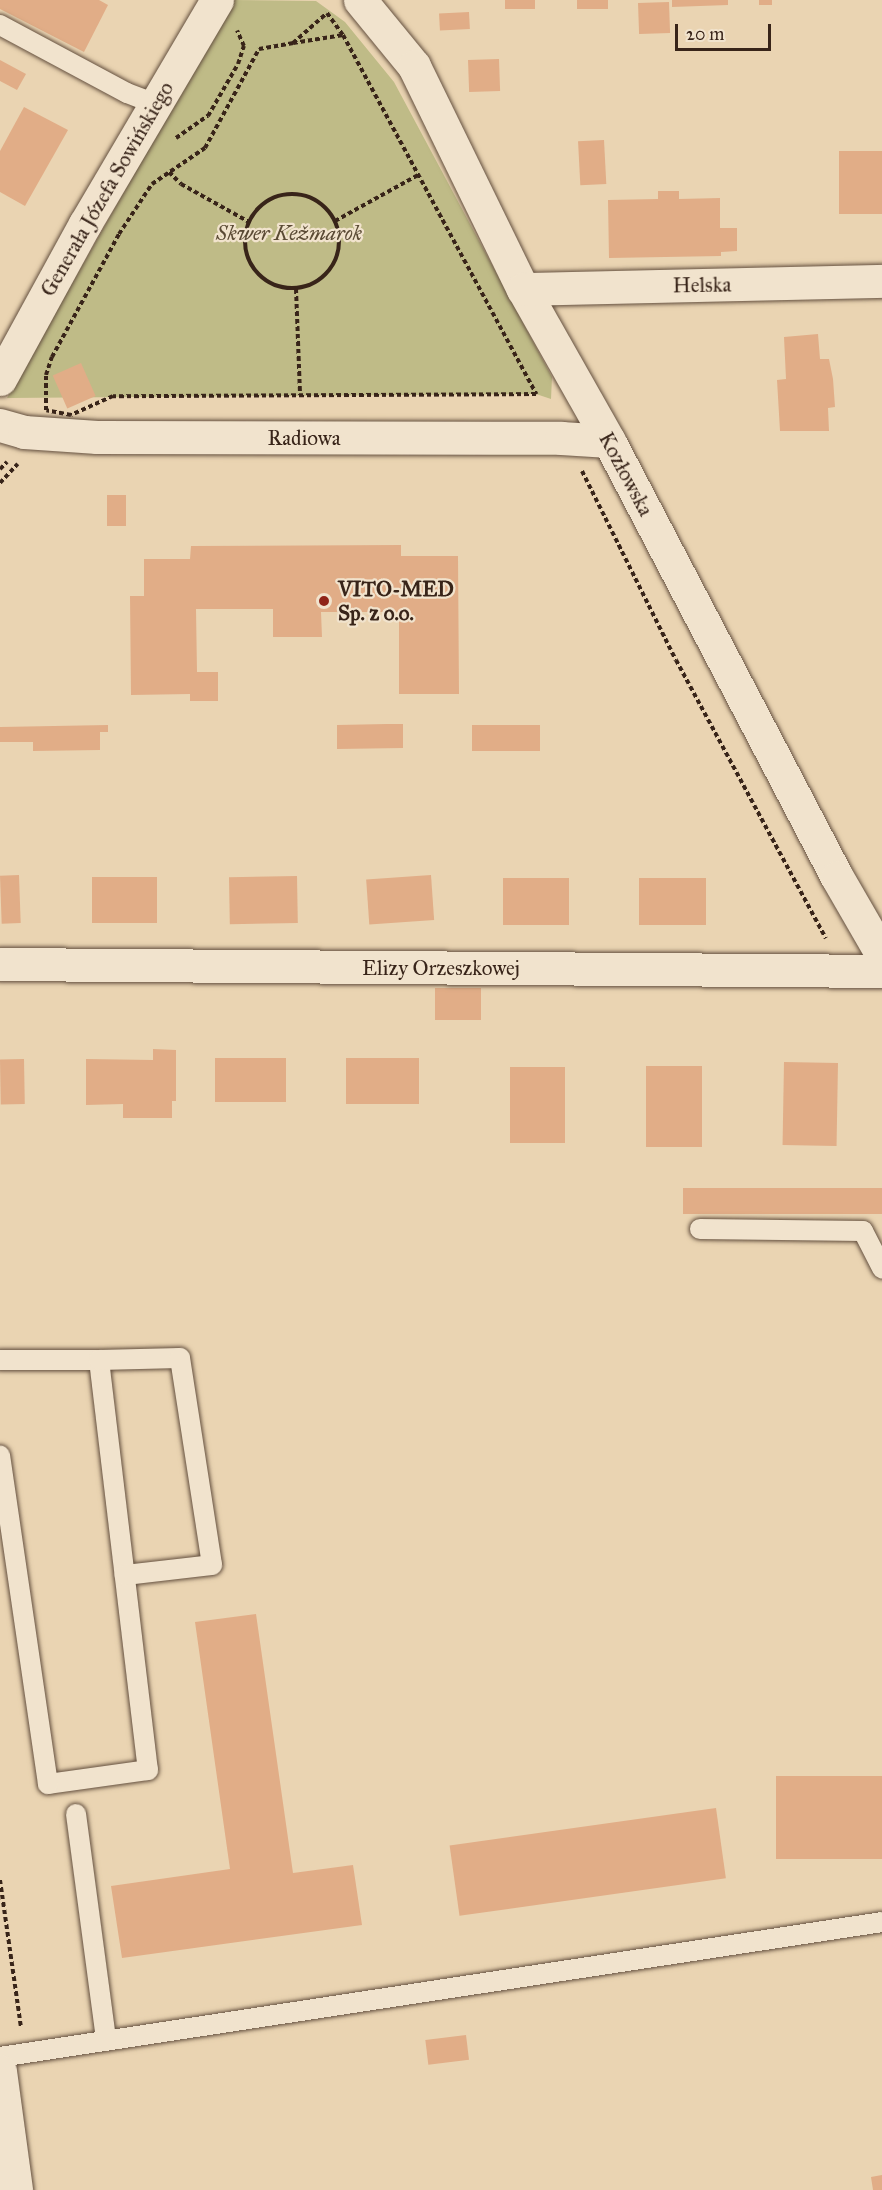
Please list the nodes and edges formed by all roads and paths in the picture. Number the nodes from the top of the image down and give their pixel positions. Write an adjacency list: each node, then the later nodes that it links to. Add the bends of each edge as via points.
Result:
1 (360, 0): 14 (street, Kozłowska, via 414,66)
2 (224, 13): 6 (street, Generała Józefa Sowińskiego); 7 (path, via 244,45 238,64 208,116)
3 (0, 25): 6 (lane, via 127,93)
4 (343, 35): 5 (path); 5 (path, via 327,13); 9 (path)
5 (293, 43): 8 (path, via 259,49 205,148)
6 (156, 104): 15 (street, Generała Józefa Sowińskiego)
7 (171, 141)
8 (169, 172): 11 (path, via 181,184); 16 (path, via 152,183 119,234 52,357 46,375 46,410 71,415 113,396)
9 (418, 175): 10 (path); 16 (path, via 536,394)
10 (335, 221): 11 (path, via 325,207 298,195 269,200); 13 (path, via 339,248 334,262 325,276)
11 (249, 222): 13 (path, via 245,237 254,268 280,287)
12 (882, 281): 14 (street, Helska)
13 (296, 289): 16 (path)
14 (523, 289): 18 (street, Kozłowska)
15 (0, 379)
16 (300, 395)
17 (0, 425): 18 (street, Radiowa, via 24,432 97,437)
18 (609, 441): 23 (street, Kozłowska, via 837,877)
19 (22, 456): 21 (path, via 13,472)
20 (579, 466): 22 (path, via 682,671)
21 (0, 483)
22 (829, 942)
23 (882, 955)
24 (0, 964): 25 (street, Elizy Orzeszkowej)
25 (882, 971)
26 (700, 1229): 27 (lane, via 863,1231)
27 (882, 1268)
28 (0, 1360): 29 (lane)
29 (99, 1360): 31 (lane); 31 (lane, via 180,1358 212,1565)
30 (0, 1455): 31 (lane, via 48,1784 148,1770)
31 (125, 1575)
32 (76, 1814): 36 (lane)
33 (0, 1880): 35 (path)
34 (882, 1922): 36 (lane)
35 (22, 2032)
36 (106, 2040): 37 (lane)
37 (0, 2057)
38 (0, 2071): 39 (street)
39 (16, 2190)

